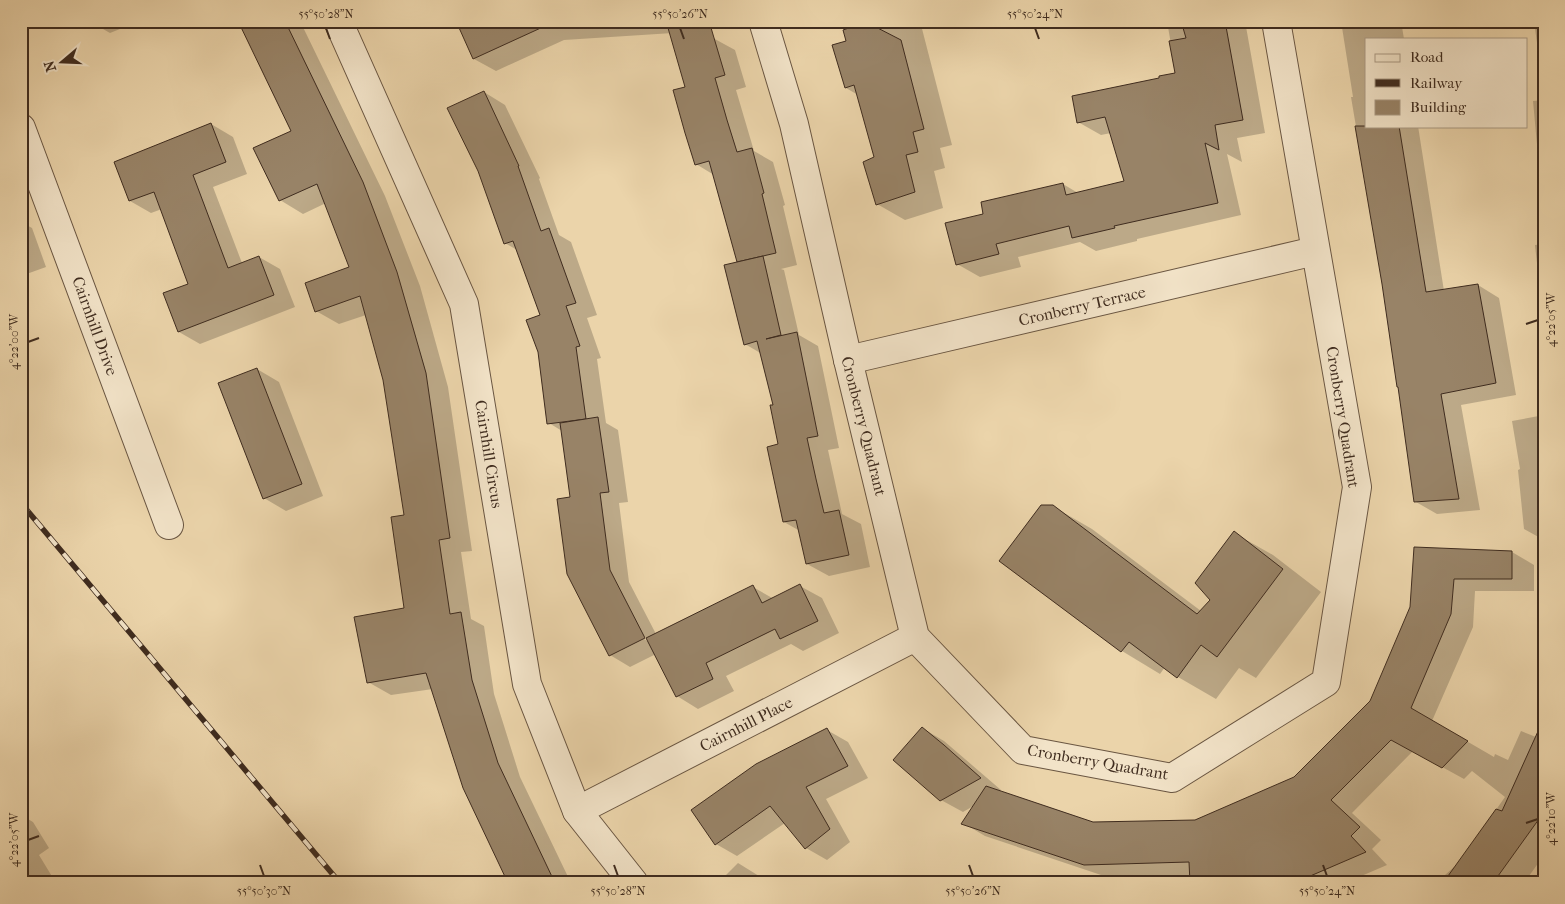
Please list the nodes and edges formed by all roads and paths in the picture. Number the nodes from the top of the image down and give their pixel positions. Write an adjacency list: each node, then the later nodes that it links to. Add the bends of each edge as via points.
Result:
1 (338, 21): 9 (street, Cairnhill Circus, via 464,304 527,684)
2 (763, 21): 6 (street, Cronberry Quadrant, via 794,124)
3 (1276, 21): 5 (street, Cronberry Quadrant)
4 (21, 128): 7 (street, Cairnhill Drive)
5 (1315, 251): 6 (street, Cronberry Terrace); 8 (street, Cronberry Quadrant, via 1357,487 1326,682 1172,778 1023,750)
6 (848, 360): 8 (street, Cronberry Quadrant)
7 (169, 525)
8 (916, 637): 9 (street, Cairnhill Place)
9 (577, 811): 10 (street, Cairnhill Circus)
10 (634, 883)

